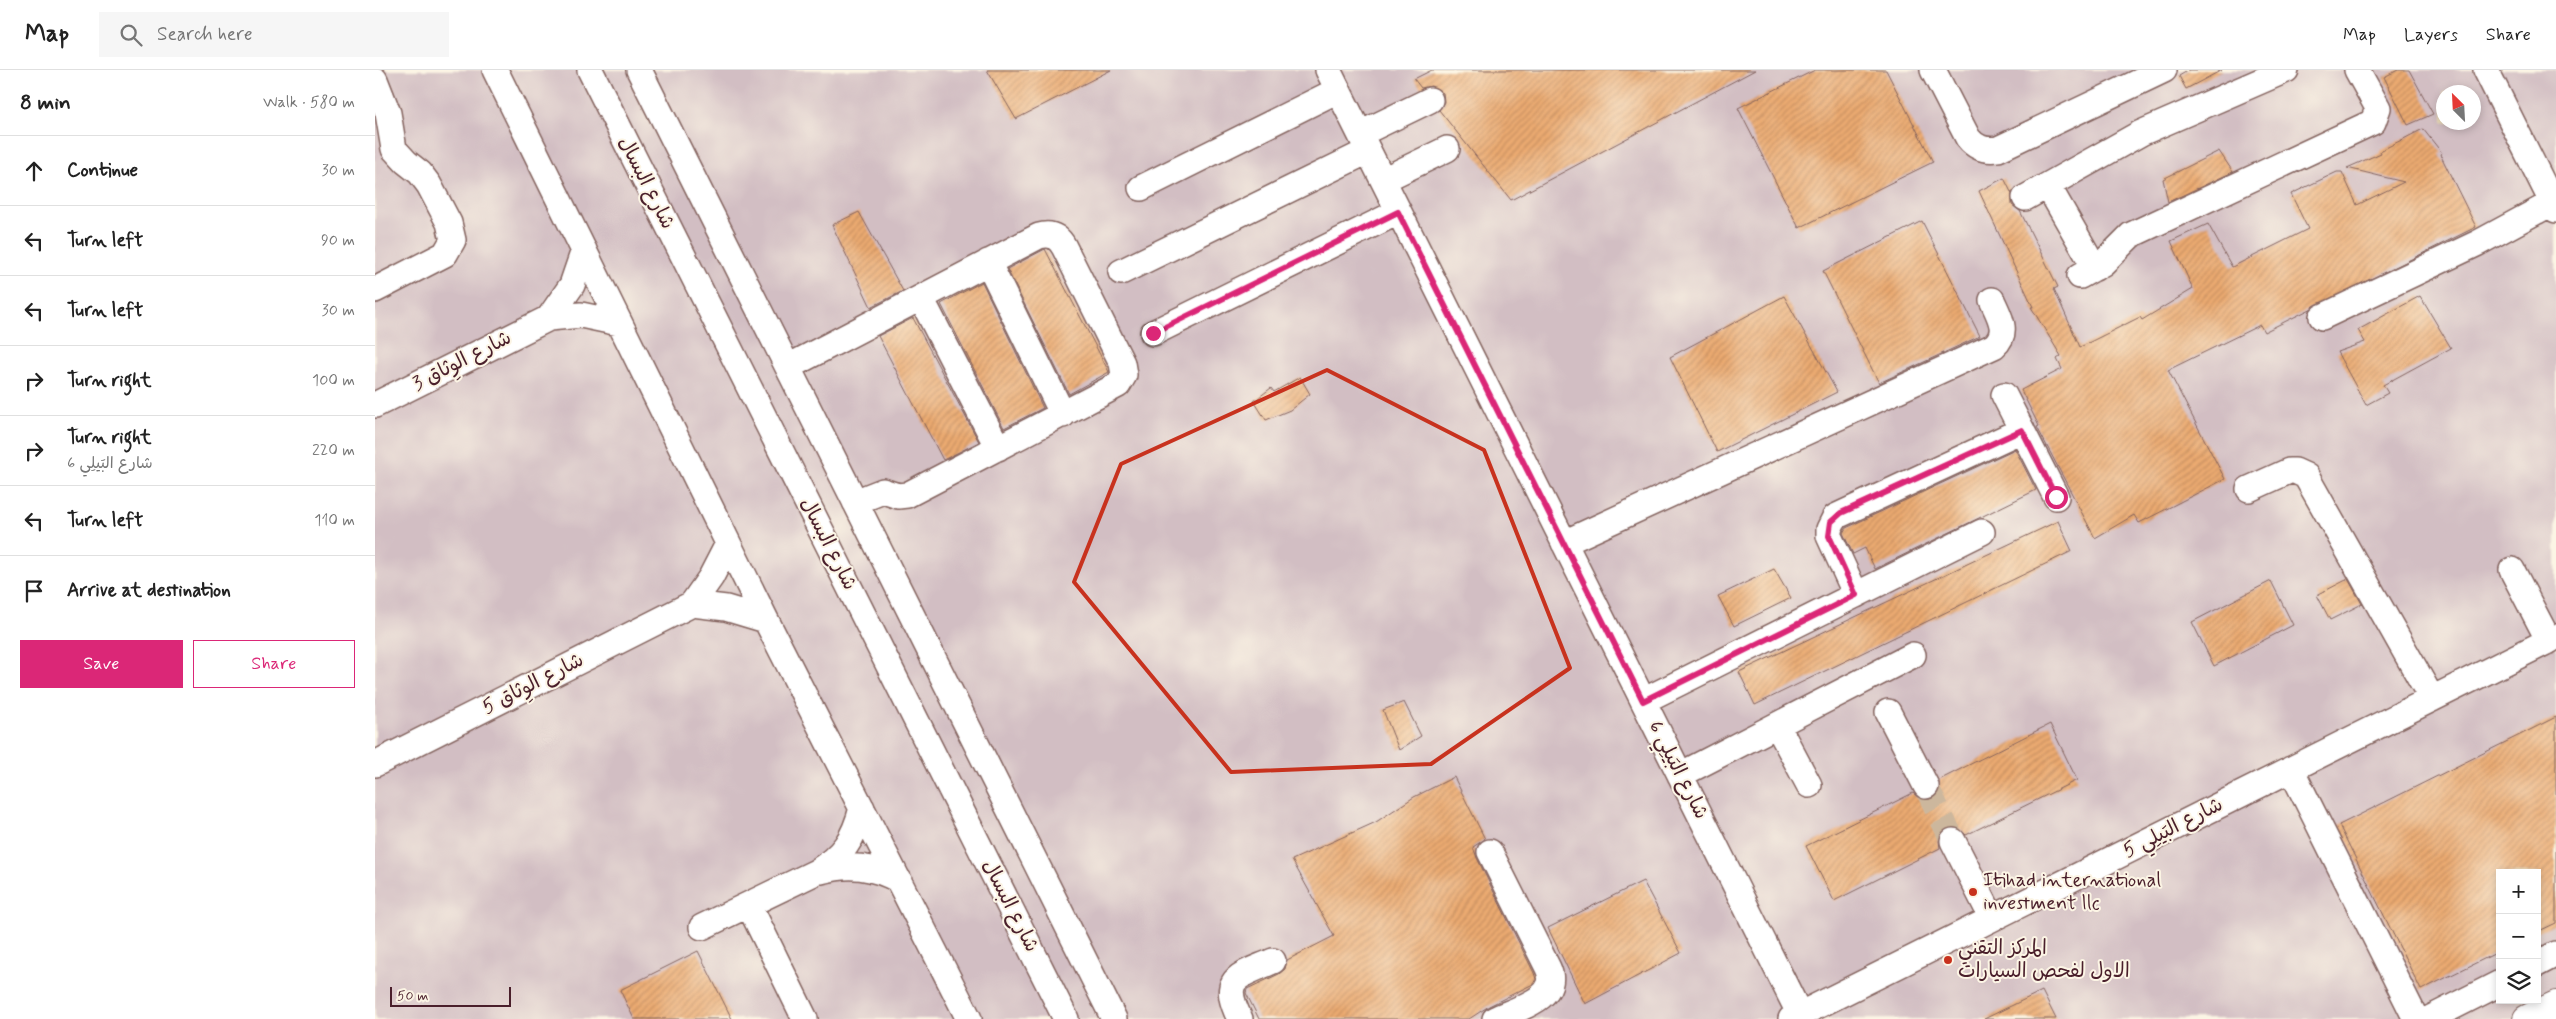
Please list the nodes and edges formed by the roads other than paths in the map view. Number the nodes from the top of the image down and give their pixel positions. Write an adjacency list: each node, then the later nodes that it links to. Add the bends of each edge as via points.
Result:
1 (495, 70): 20 (street)
2 (590, 70): 75 (street, شارع البسال)
3 (639, 70): 30 (street)
4 (1933, 70): 5 (street, via 1968,138 1973,145 1989,150)
5 (2164, 70)
6 (2286, 70): 15 (street, via 2141,133)
7 (2357, 70): 15 (street, via 2378,108 2373,122 2131,235 2110,258 2088,272)
8 (2486, 70): 18 (street)
9 (375, 80): 23 (street, via 388,113 394,149 429,185 449,223 453,240 445,254)
10 (1333, 80): 12 (street, شارع البَيلِي 6); 16 (street)
11 (1430, 100): 12 (street)
12 (1364, 143): 14 (street, شارع البَيلِي 6); 22 (street)
13 (1447, 149): 14 (street)
14 (1383, 180): 19 (street, شارع البَيلِي 6)
15 (2048, 186): 17 (street)
16 (1141, 188)
17 (2025, 198)
18 (2554, 206): 26 (street)
19 (1398, 212): 29 (street); 40 (street, شارع البَيلِي 6)
20 (584, 250): 27 (street, شارع الوِثاق 3, via 572,285); 28 (street)
21 (988, 262): 24 (street); 33 (street); 33 (street, via 1045,234 1057,237 1064,246 1124,369 1118,385)
22 (1121, 272)
23 (375, 290)
24 (921, 298): 30 (street); 35 (street)
25 (1992, 300): 40 (street, via 2003,332 1999,342 1989,349)
26 (2322, 317)
27 (549, 318): 28 (street, شارع الوِثاق 3, via 581,315); 32 (street, شارع الوِثاق 3)
28 (619, 323): 41 (street)
29 (1153, 333)
30 (788, 367): 38 (street)
31 (2004, 395): 34 (street)
32 (375, 405)
33 (1063, 415): 35 (street)
34 (2022, 430): 37 (street); 43 (street, via 1835,516 1829,536)
35 (998, 448): 38 (street, via 907,495 878,492)
36 (2249, 489): 48 (street, via 2289,471 2306,476)
37 (2056, 497)
38 (855, 502): 76 (street)
39 (1982, 532): 43 (street)
40 (1564, 543): 49 (street, شارع البَيلِي 6)
41 (728, 544): 44 (street, شارع الوِثاق 5, via 711,577); 45 (street)
42 (2512, 570): 46 (street)
43 (1856, 595): 49 (street)
44 (691, 604): 45 (street, via 727,608); 52 (street, شارع الوِثاق 5)
45 (766, 620): 57 (street)
46 (2552, 639): 48 (street, شارع البَيلِي 5)
47 (1913, 655): 51 (street)
48 (2432, 699): 53 (street, شارع البَيلِي 5)
49 (1643, 701): 54 (street, شارع البَيلِي 6)
50 (1888, 712): 56 (street)
51 (1777, 725): 54 (street); 55 (street)
52 (375, 764)
53 (2291, 769): 63 (street, شارع البَيلِي 5); 77 (street)
54 (1680, 775): 72 (street, شارع البَيلِي 6)
55 (1809, 785)
56 (1926, 786)
57 (862, 808): 60 (street, via 848,843 833,861); 61 (street)
58 (1953, 841): 63 (street)
59 (1490, 852): 71 (street, via 1551,974 1546,993)
60 (816, 872): 61 (street, via 837,866 863,866); 62 (street)
61 (899, 880): 74 (street)
62 (749, 905): 64 (street); 73 (street)
63 (1993, 918): 72 (street, شارع البَيلِي 5)
64 (702, 927)
65 (2556, 954): 67 (street, via 2537,964)
66 (1273, 960): 70 (street, via 1236,980 1230,992)
67 (2556, 969)
68 (2496, 985): 78 (street)
69 (2555, 1003): 79 (main road)
70 (1235, 1017)
71 (1506, 1017)
72 (1795, 1017)
73 (805, 1019)
74 (969, 1019)
75 (1066, 1019)
76 (1114, 1019)
77 (2416, 1019)
78 (2429, 1019)
79 (2527, 1019)

